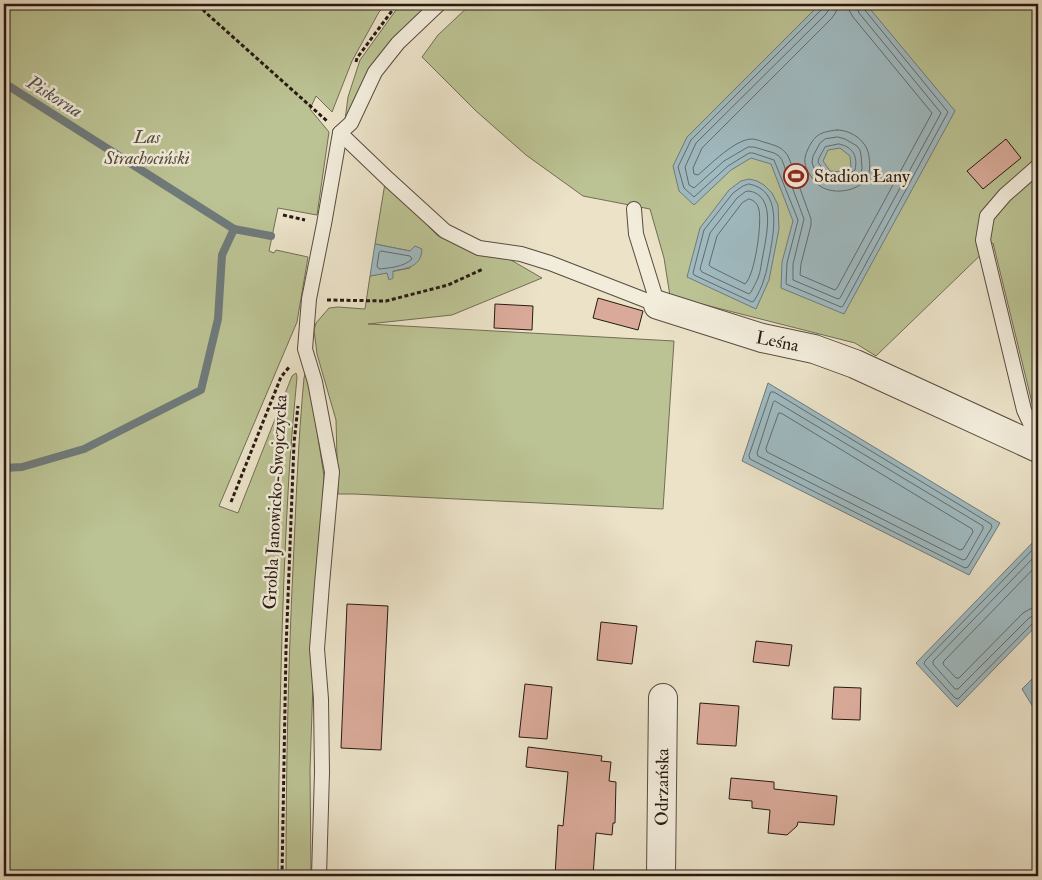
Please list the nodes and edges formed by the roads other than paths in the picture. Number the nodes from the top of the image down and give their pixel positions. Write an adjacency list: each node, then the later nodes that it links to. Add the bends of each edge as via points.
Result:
1 (439, 4): 2 (lane, via 398,43 375,72 351,123)
2 (340, 133): 5 (lane, Leśna, via 445,231 478,248 521,254); 9 (lane, via 309,299 305,349 315,382 332,472 318,649 322,772)
3 (1038, 166): 6 (lane, via 1004,195 987,216 983,240 1024,410)
4 (634, 209): 5 (lane, via 636,234)
5 (658, 305): 7 (street, Leśna, via 856,364)
6 (1038, 440)
7 (1038, 448)
8 (663, 698): 10 (street, Odrzańska)
9 (318, 876)
10 (661, 876)

